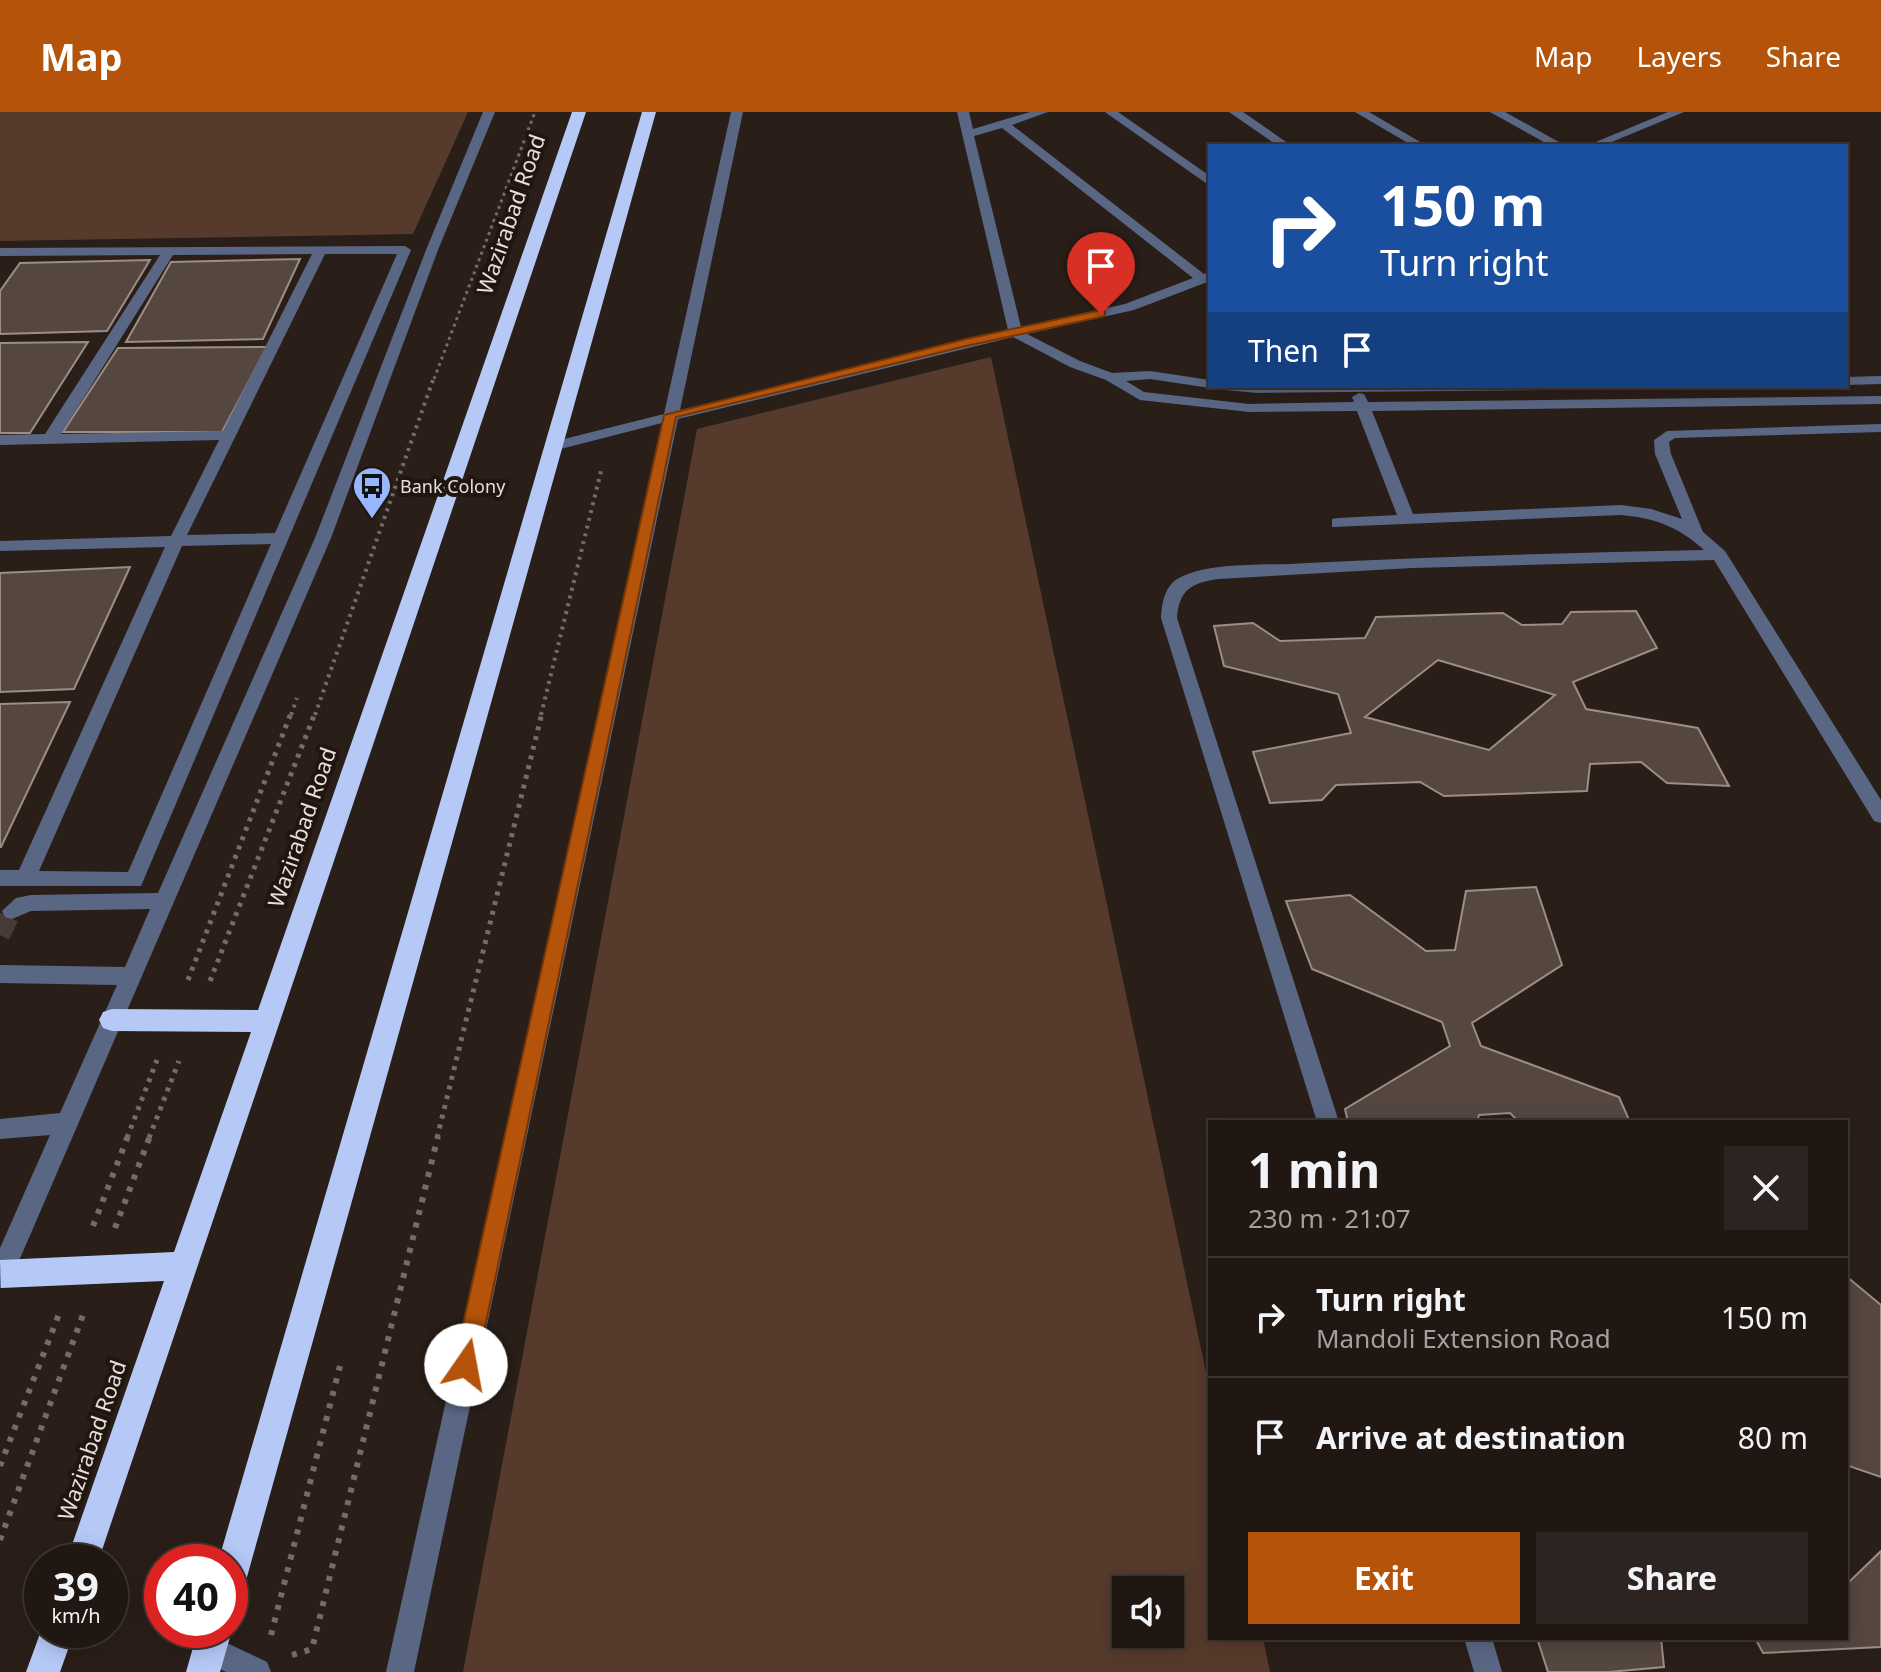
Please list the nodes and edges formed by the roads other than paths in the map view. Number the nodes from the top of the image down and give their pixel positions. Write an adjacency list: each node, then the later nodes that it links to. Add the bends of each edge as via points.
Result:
1 (489, 112): 51 (street, via 323,538)
2 (579, 112): 56 (highway, Wazirabad Road)
3 (649, 112): 40 (highway)
4 (737, 112): 35 (street)
5 (963, 112): 13 (street)
6 (1042, 112): 12 (street)
7 (1111, 112): 18 (street)
8 (1235, 112): 14 (street)
9 (1361, 112): 15 (street)
10 (1496, 112): 16 (street)
11 (1678, 112): 17 (street)
12 (1004, 124): 13 (street); 24 (street)
13 (968, 134): 25 (street)
14 (1283, 144)
15 (1417, 144)
16 (1556, 144)
17 (1597, 144)
18 (1208, 181)
19 (169, 251): 20 (street); 22 (street); 38 (street)
20 (320, 251): 37 (street); 44 (street, via 405,250)
21 (0, 252): 22 (street)
22 (15, 252): 23 (street)
23 (0, 271)
24 (1205, 277): 25 (street, via 1129,307)
25 (1016, 333): 26 (street); 35 (street)
26 (1111, 377): 29 (street, via 1150,375); 34 (street, via 1140,396 1165,400 1249,408)
27 (1881, 380): 28 (street)
28 (1848, 381)
29 (1208, 384)
30 (1246, 388): 32 (street)
31 (1418, 388): 32 (street)
32 (1357, 389): 34 (street)
33 (1881, 400): 34 (street)
34 (1363, 407): 41 (street)
35 (670, 415): 40 (street); 69 (street)
36 (1881, 428): 43 (street, via 1672,434 1661,440)
37 (227, 435): 38 (street); 45 (street)
38 (50, 439): 39 (street)
39 (0, 440)
40 (553, 446): 63 (highway)
41 (1407, 520): 42 (street); 43 (street, via 1621,510 1651,512)
42 (1338, 523)
43 (1695, 531): 47 (street)
44 (282, 538): 45 (street); 50 (street, via 134,880)
45 (176, 541): 46 (street); 50 (street)
46 (0, 546)
47 (1719, 555): 48 (street); 57 (street, via 1248,572 1195,576 1178,586 1169,600 1169,618)
48 (1881, 816)
49 (0, 878): 50 (street)
50 (25, 879)
51 (164, 901): 52 (street, via 31,903); 54 (street)
52 (12, 911)
53 (0, 974): 54 (street)
54 (131, 976): 55 (street)
55 (112, 1020): 56 (highway); 58 (street)
56 (269, 1021): 61 (highway, Wazirabad Road)
57 (1327, 1120)
58 (67, 1123): 59 (street); 60 (street)
59 (0, 1129)
60 (3, 1265): 61 (highway, via 87,1271)
61 (185, 1266): 62 (highway, Wazirabad Road)
62 (88, 1544)
63 (239, 1544)
64 (1479, 1640): 70 (street)
65 (52, 1648): 67 (highway)
66 (209, 1650): 68 (street)
67 (43, 1672)
68 (257, 1672)
69 (400, 1672)
70 (1488, 1672)

